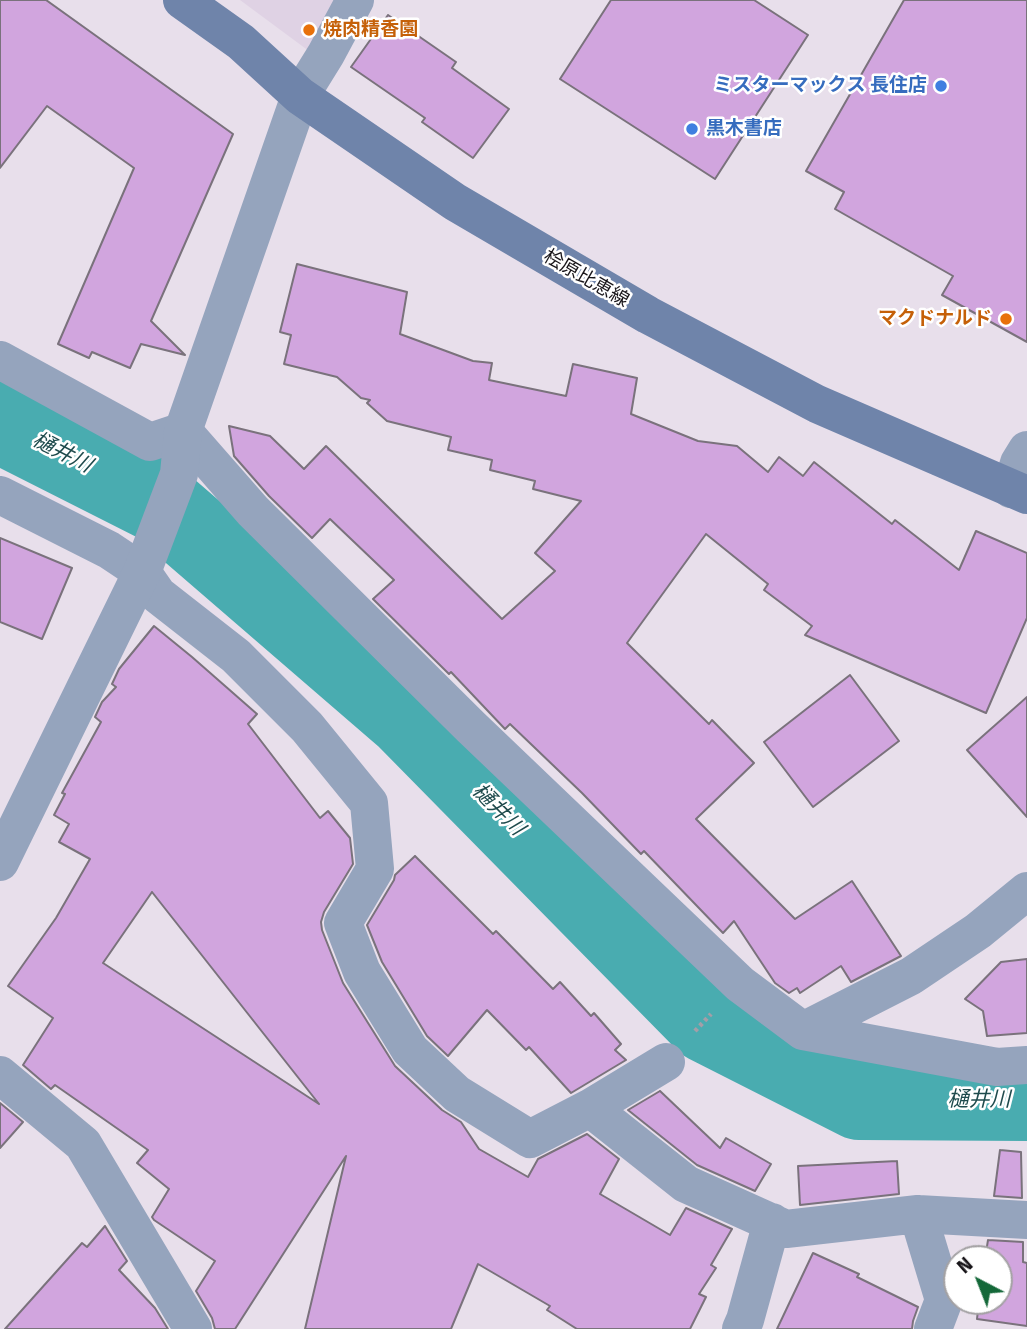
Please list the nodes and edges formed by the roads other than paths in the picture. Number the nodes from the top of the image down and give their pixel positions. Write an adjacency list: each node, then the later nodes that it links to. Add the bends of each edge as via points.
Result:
1 (182, 0): 3 (main road, 桧原比恵線, via 241,42)
2 (355, 0): 3 (street)
3 (300, 96): 5 (street); 7 (main road, 桧原比恵線, via 455,202 648,316 817,404)
4 (0, 360): 5 (street, via 150,442)
5 (183, 430): 9 (street, via 179,474); 12 (street, via 253,511 737,987)
6 (1027, 450): 7 (street, via 1019,463)
7 (1019, 492)
8 (0, 495): 9 (street)
9 (142, 572): 10 (street); 16 (street, via 158,595 236,656 307,727 369,803 375,869 343,923 362,972 410,1050 457,1094 530,1139)
10 (0, 862)
11 (1027, 891): 12 (street, via 911,976)
12 (803, 1031): 14 (street, via 997,1067)
13 (666, 1062): 16 (street)
14 (1027, 1065)
15 (0, 1075): 20 (street, via 83,1144)
16 (590, 1108): 19 (street, via 686,1184)
17 (918, 1214): 18 (street); 19 (street, via 786,1229); 22 (street, via 944,1300)
18 (1027, 1220)
19 (772, 1222): 21 (street)
20 (193, 1329)
21 (741, 1329)
22 (933, 1329)

